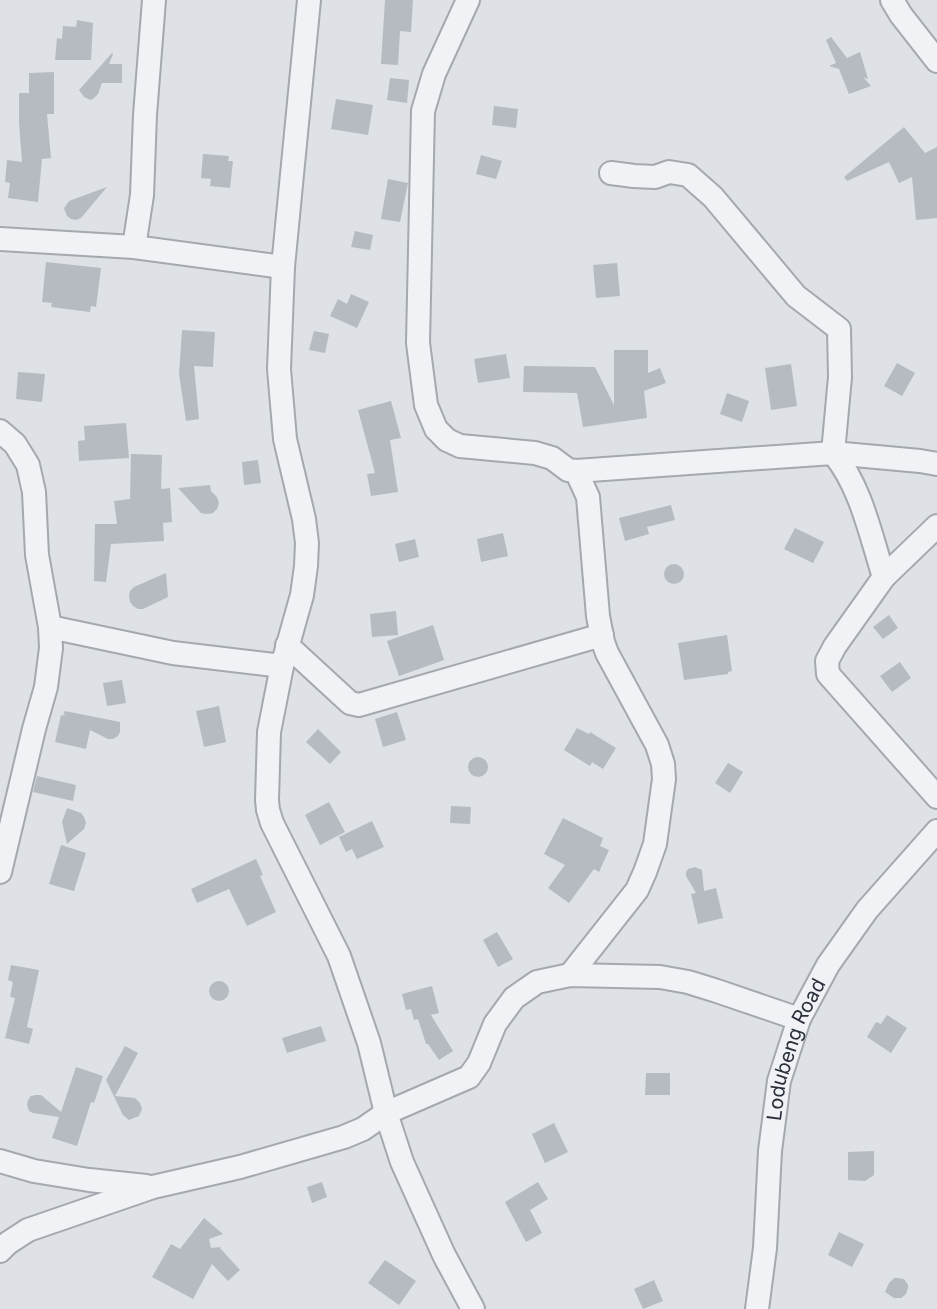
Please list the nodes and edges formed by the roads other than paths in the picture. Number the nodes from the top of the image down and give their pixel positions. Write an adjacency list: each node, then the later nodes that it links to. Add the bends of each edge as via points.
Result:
1 (154, 0): 8 (street, via 142,195)
2 (309, 0): 9 (street)
3 (468, 0): 13 (street, via 434,74 423,111 418,343 426,405 436,429 460,446 534,453)
4 (892, 0): 5 (street)
5 (937, 61)
6 (611, 173): 11 (street, via 688,175 713,197 796,296 839,329 840,377)
7 (0, 240): 8 (street)
8 (134, 247): 9 (street)
9 (283, 267): 18 (street, via 279,369 285,439 307,543 302,595)
10 (0, 431): 16 (street, via 15,444 28,465 34,492 37,555)
11 (833, 453): 12 (street); 13 (street); 15 (street, via 852,481)
12 (937, 464)
13 (576, 471): 17 (street, via 588,497)
14 (937, 526): 15 (street)
15 (884, 577): 19 (street, via 835,646 827,661 828,674)
16 (50, 627): 18 (street, via 173,653); 21 (street, via 46,687)
17 (602, 635): 18 (street, via 358,705); 22 (street, via 607,653 657,744 664,779 655,844 637,890)
18 (284, 656): 24 (street, via 269,732 268,810 339,956 369,1043)
19 (937, 797)
20 (937, 831): 23 (street, Lodubeng Road, via 867,910 828,965)
21 (0, 872)
22 (570, 975): 23 (street, via 660,977 698,985); 24 (street, via 537,982 514,998 495,1024 469,1077)
23 (800, 1019): 29 (street, Lodubeng Road, via 779,1081)
24 (386, 1113): 26 (street, via 344,1137); 28 (street, via 402,1162)
25 (0, 1161): 26 (street, via 45,1173)
26 (153, 1187): 27 (street, via 28,1230)
27 (0, 1251)
28 (473, 1309)
29 (758, 1309)

